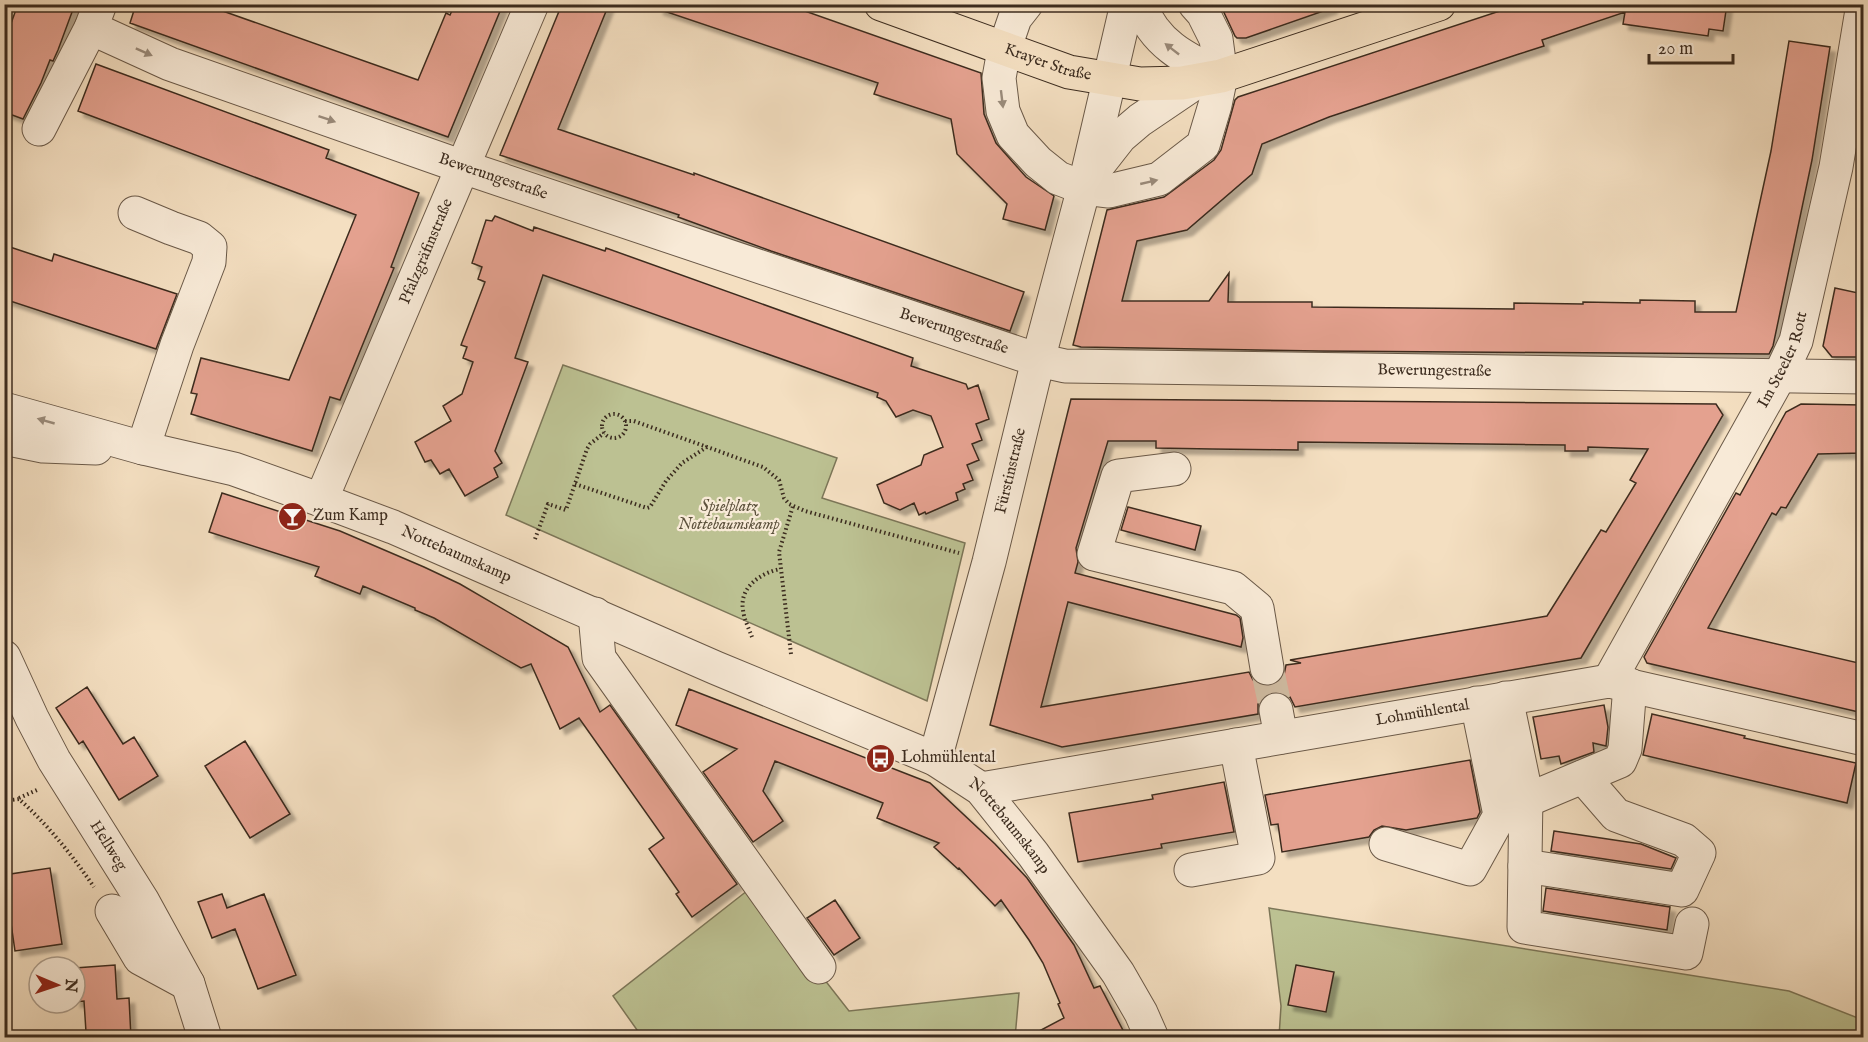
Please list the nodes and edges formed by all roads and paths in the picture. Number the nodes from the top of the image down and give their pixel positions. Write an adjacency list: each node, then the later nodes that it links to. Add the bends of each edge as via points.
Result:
1 (532, 4): 14 (street, Pfalzgräfinstraße)
2 (881, 4): 10 (main road, Krayer Straße)
3 (1026, 4): 10 (street, via 1015,18)
4 (1127, 4): 12 (street, Fürstinstraße)
5 (1140, 4): 11 (street, one-way to 5, via 1162,40)
6 (1195, 4): 11 (street, via 1216,39)
7 (1439, 4): 11 (main road, Krayer Straße)
8 (1863, 4): 18 (street, Im Steeler Rott, via 1836,168 1796,341)
9 (95, 16): 13 (street); 14 (street, Bewerungestraße, one-way to 14, via 170,64)
10 (1004, 50): 12 (main road, Krayer Straße, via 1069,72); 15 (street, one-way to 15, via 999,78 1003,111 1013,135 1058,178)
11 (1210, 78): 12 (main road, Krayer Straße, via 1140,84); 15 (street, Fürstinstraße, via 1140,120 1120,138); 15 (street, one-way to 11, via 1109,191 1159,179 1203,145 1215,105)
12 (1109, 80): 15 (street, Fürstinstraße)
13 (39, 129)
14 (463, 167): 17 (street, Bewerungestraße); 27 (street, Pfalzgräfinstraße)
15 (1085, 184): 17 (street, Fürstinstraße)
16 (135, 213): 24 (street, via 200,238 210,247 209,262)
17 (1038, 360): 18 (street, Bewerungestraße, via 1080,368); 30 (street, Fürstinstraße)
18 (1780, 375): 19 (street, Bewerungestraße); 37 (street, Im Steeler Rott)
19 (1863, 377)
20 (625, 421): 22 (path, via 622,435 611,438); 22 (path, via 619,416 608,416 603,422); 23 (path)
21 (7, 428): 24 (street, Nottebaumskamp, via 43,446)
22 (604, 433): 26 (path, via 590,444)
23 (708, 447): 26 (path, via 682,463 647,508); 28 (path, via 772,473 779,480 784,498)
24 (143, 448): 27 (street, Nottebaumskamp, via 234,469)
25 (1174, 469): 36 (street, via 1118,476 1094,554 1233,588 1257,608)
26 (575, 484): 29 (path, via 566,510 548,504)
27 (321, 500): 32 (street, Nottebaumskamp)
28 (793, 506): 30 (path); 31 (path, via 780,544)
29 (534, 539)
30 (989, 562): 41 (street, Fürstinstraße)
31 (780, 568): 33 (path, via 762,574 744,596 742,608); 34 (path)
32 (595, 614): 41 (street, Nottebaumskamp); 51 (street, via 599,658)
33 (752, 638)
34 (791, 654)
35 (4, 657): 52 (street, Hellweg, via 54,760 142,900)
36 (1267, 668)
37 (1619, 683): 38 (street, Lohmühlental); 39 (street, Lohmühlental); 42 (street, via 1624,755 1620,762)
38 (1492, 701): 40 (street, Lohmühlental, via 1278,724); 44 (street); 46 (street, via 1500,815 1470,869)
39 (1863, 739)
40 (1236, 745): 43 (street, Lohmühlental); 48 (street, via 1258,858)
41 (935, 759): 43 (street, Nottebaumskamp)
42 (1582, 777): 44 (street, via 1532,798); 47 (street, via 1616,815 1684,840 1699,853 1682,890)
43 (981, 789): 55 (street, Nottebaumskamp, via 1110,960)
44 (1527, 794): 47 (street)
45 (4, 801): 49 (path, via 19,799 40,817)
46 (1386, 844)
47 (1525, 866): 50 (street, via 1524,927 1686,953)
48 (1191, 870)
49 (112, 912): 52 (street, via 140,958)
50 (1692, 924)
51 (819, 967)
52 (188, 984): 54 (street, Hellweg)
53 (1275, 1034): 56 (path)
54 (205, 1038)
55 (1152, 1038)
56 (1293, 1038)

